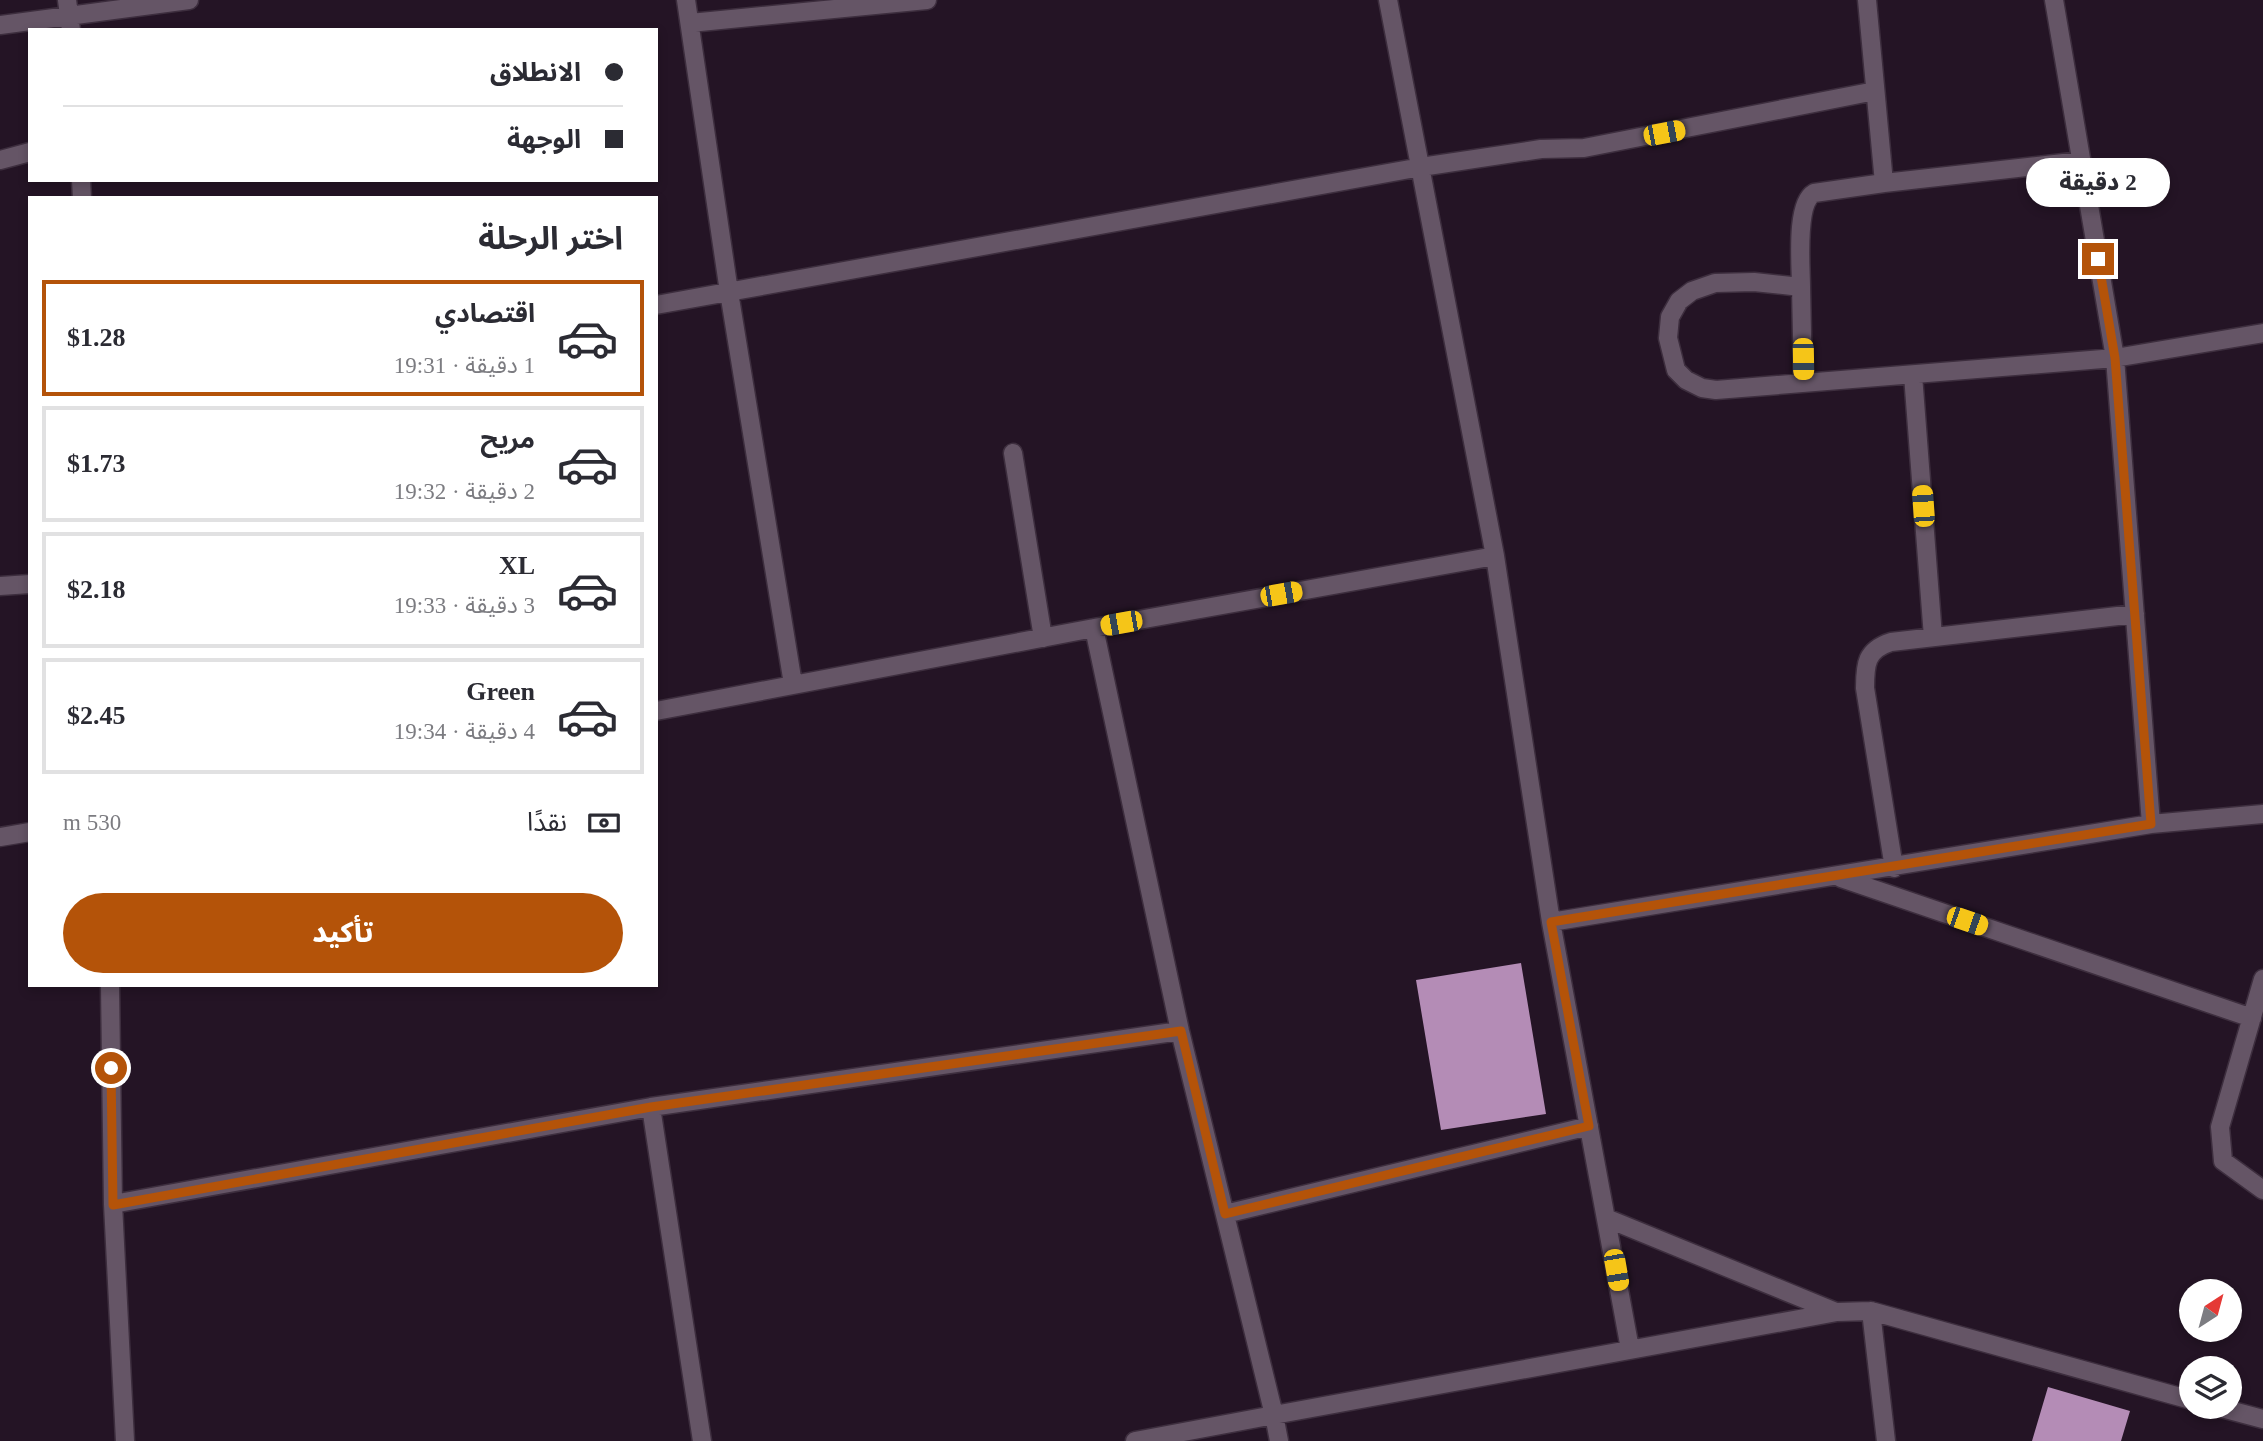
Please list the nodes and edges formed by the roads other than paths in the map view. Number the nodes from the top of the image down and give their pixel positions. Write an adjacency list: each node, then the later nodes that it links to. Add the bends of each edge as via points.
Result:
1 (189, 0): 7 (street)
2 (686, 0): 8 (street)
3 (927, 0): 8 (street)
4 (1388, 0): 14 (street)
5 (1867, 0): 10 (street)
6 (2054, 0): 13 (street)
7 (69, 15): 9 (street)
8 (690, 23): 17 (street)
9 (0, 25)
10 (1875, 91): 14 (street, via 1584,148 1541,149); 15 (street)
11 (28, 153): 12 (street)
12 (0, 160)
13 (2081, 161): 15 (street); 20 (street)
14 (1421, 167): 17 (street); 24 (street)
15 (1884, 183): 16 (street, via 1810,196 1802,216)
16 (1801, 287): 22 (street); 22 (street, via 1715,283 1692,291 1670,317 1668,338 1676,370 1702,388)
17 (729, 292): 18 (street); 31 (street)
18 (658, 305)
19 (2263, 333): 20 (street)
20 (2115, 358): 21 (street); 27 (street)
21 (1913, 375): 22 (street); 29 (street)
22 (1803, 383)
23 (1013, 453): 30 (street)
24 (1495, 556): 28 (street); 39 (street)
25 (28, 584): 26 (street)
26 (0, 586)
27 (2135, 614): 29 (street); 34 (street)
28 (1094, 628): 30 (street); 43 (street)
29 (1933, 637): 37 (street, via 1877,646 1865,669)
30 (1043, 638): 31 (street)
31 (793, 684): 32 (street)
32 (658, 711)
33 (2263, 814): 34 (street)
34 (2151, 824): 37 (street)
35 (28, 832): 36 (street)
36 (0, 837)
37 (1894, 867): 38 (street)
38 (1838, 877): 39 (street); 42 (street)
39 (1551, 922): 45 (street)
40 (2263, 979): 42 (street)
41 (110, 987): 47 (street)
42 (2252, 1018): 46 (street, via 2220,1128 2223,1161)
43 (1181, 1031): 44 (street); 48 (street)
44 (651, 1107): 47 (street); 58 (street)
45 (1589, 1126): 48 (street); 49 (street)
46 (2263, 1190)
47 (113, 1205): 57 (street)
48 (1225, 1214): 55 (street)
49 (1606, 1218): 51 (street); 52 (street)
50 (1871, 1311): 51 (street); 53 (street); 61 (street)
51 (1837, 1312): 52 (street)
52 (1630, 1349): 55 (street)
53 (2179, 1397)
54 (2242, 1413): 56 (street)
55 (1274, 1415): 59 (street); 60 (street)
56 (2263, 1419)
57 (125, 1441)
58 (702, 1441)
59 (1135, 1441)
60 (1279, 1441)
61 (1885, 1441)

